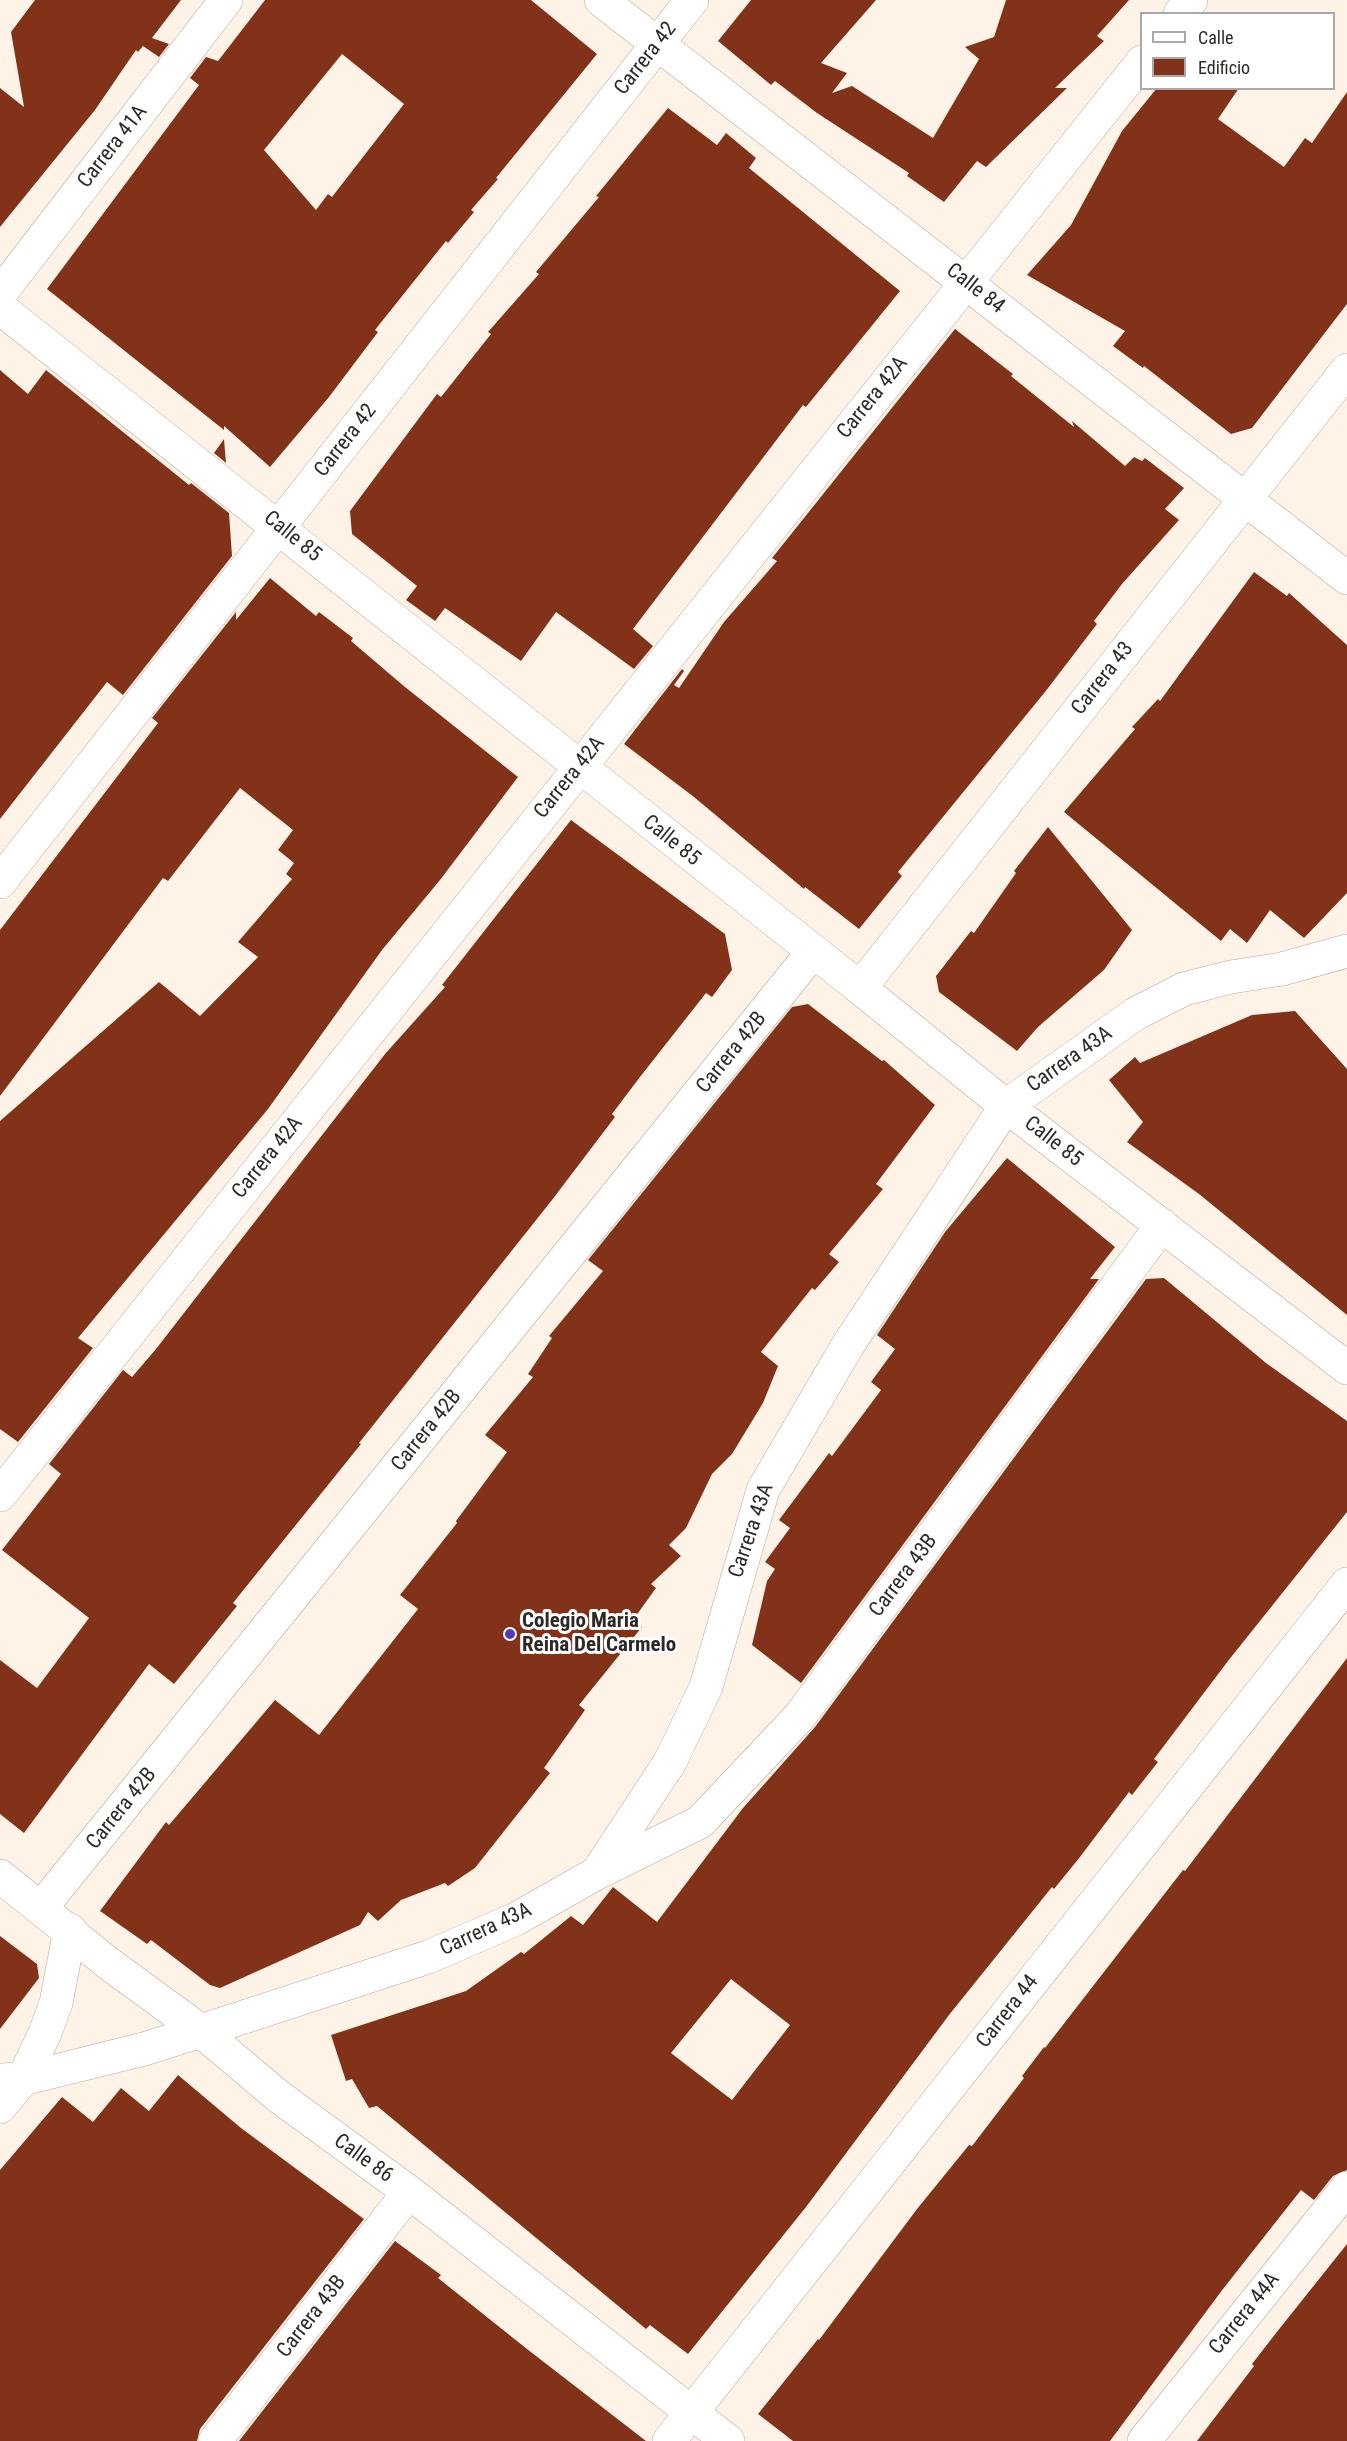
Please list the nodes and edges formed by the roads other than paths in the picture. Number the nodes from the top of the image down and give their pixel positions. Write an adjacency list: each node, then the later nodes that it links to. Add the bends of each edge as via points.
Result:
1 (226, 0): 9 (street, Carrera 41A)
2 (601, 0): 6 (street, Calle 84)
3 (692, 0): 6 (street, Carrera 42)
4 (1191, 0): 5 (street)
5 (1182, 12)
6 (658, 44): 8 (street, Calle 84); 13 (street, Carrera 42)
7 (1140, 64): 8 (street, Carrera 42A)
8 (966, 282): 12 (street, Calle 84); 15 (street, Carrera 42A)
9 (0, 294)
10 (0, 308): 13 (street, Calle 85)
11 (1347, 370): 12 (street, Carrera 43)
12 (1245, 497): 14 (street, Calle 84); 19 (street, Carrera 43)
13 (279, 527): 15 (street, Calle 85); 16 (street, Carrera 42)
14 (1347, 578)
15 (579, 767): 18 (street, Calle 85); 23 (street, Carrera 42A)
16 (0, 882)
17 (1347, 951): 20 (street, Carrera 43A, via 1184,989 1135,1014)
18 (812, 953): 19 (street, Calle 85); 27 (street, Carrera 42B)
19 (860, 988): 20 (street, Calle 85)
20 (1006, 1106): 21 (street, Calle 85); 25 (street, Carrera 43A, via 848,1345 763,1490 706,1688 669,1762)
21 (1162, 1226): 22 (street, Calle 85); 25 (street, Carrera 43B, via 800,1716 700,1822)
22 (1347, 1368)
23 (0, 1495)
24 (1347, 1584): 34 (street, Carrera 44)
25 (597, 1873): 29 (street, Carrera 43A, via 516,1919 428,1957)
26 (0, 1876): 27 (street, Calle 86)
27 (41, 1908): 28 (street, Calle 86)
28 (70, 1930): 29 (street, Calle 86); 30 (street, via 56,2003)
29 (201, 2031): 30 (street, via 144,2049); 33 (street, Calle 86, via 278,2096)
30 (11, 2079): 31 (street)
31 (0, 2107)
32 (1347, 2188): 38 (street, Carrera 44A)
33 (409, 2192): 34 (street, Calle 86); 35 (street, Carrera 43B)
34 (691, 2413): 36 (street, Carrera 44); 37 (street, Calle 86)
35 (215, 2441)
36 (669, 2441)
37 (728, 2441)
38 (1144, 2441)

